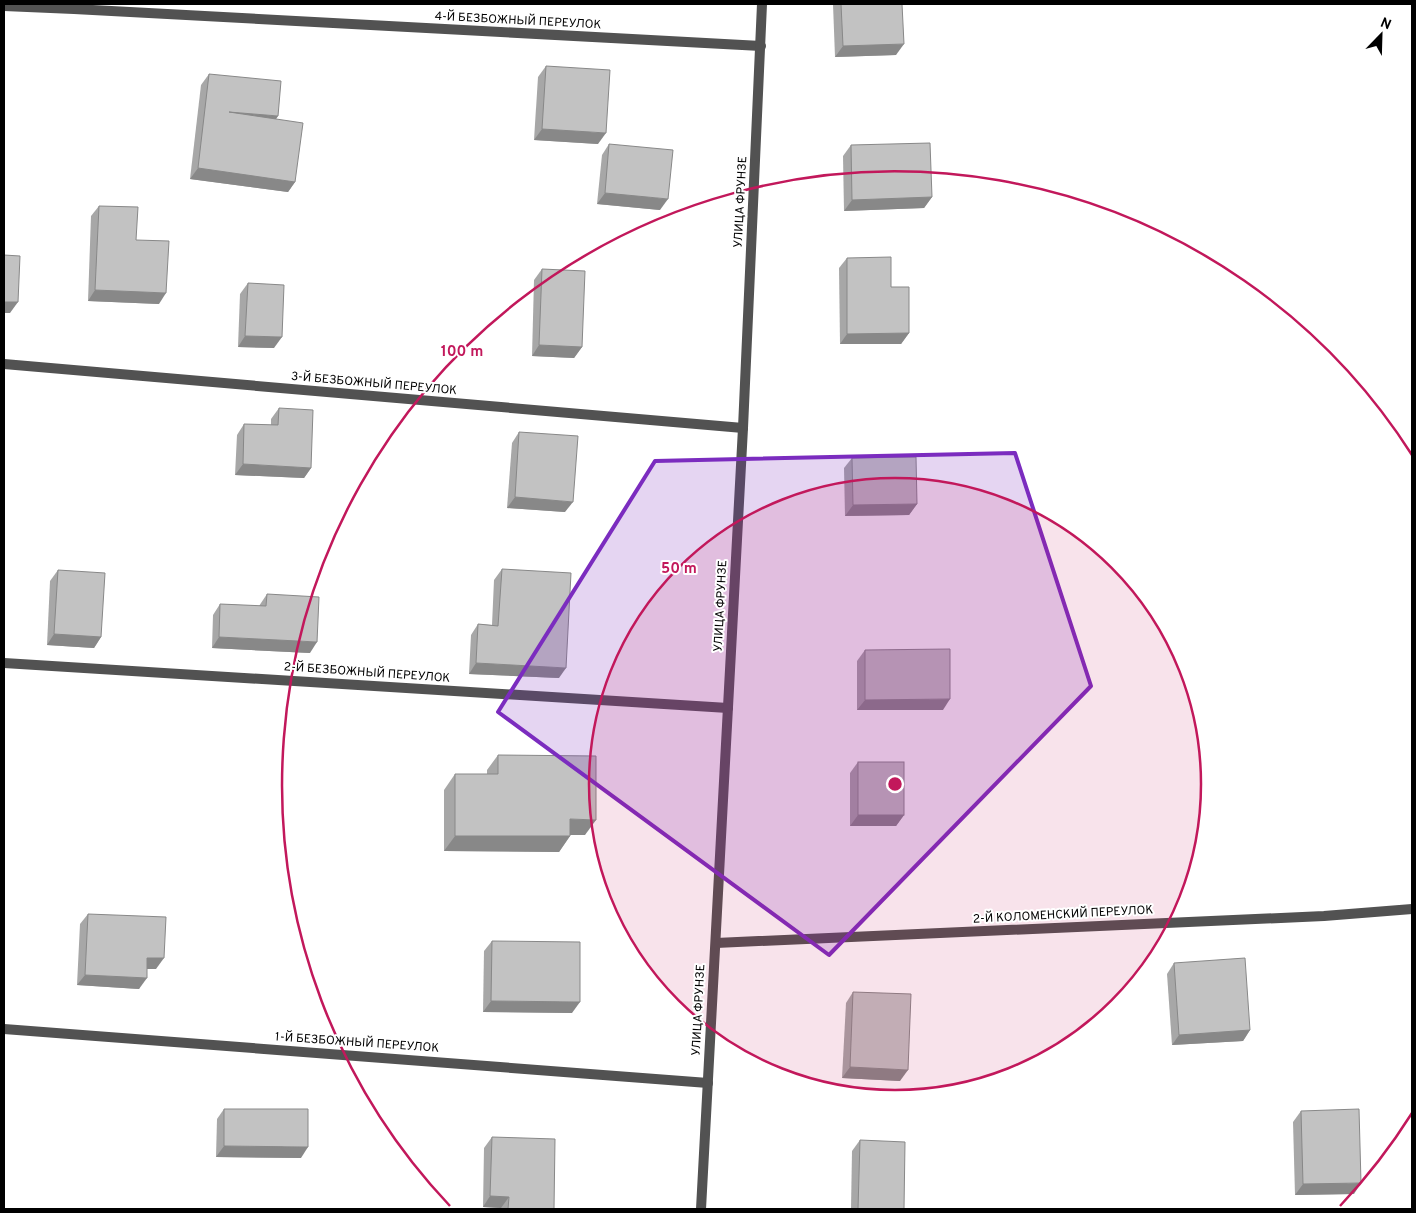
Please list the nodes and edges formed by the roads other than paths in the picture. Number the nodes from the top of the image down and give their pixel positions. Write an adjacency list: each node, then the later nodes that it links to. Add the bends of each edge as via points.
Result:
1 (762, 4): 3 (street, УЛИЦА ФРУНЗЕ)
2 (4, 6): 3 (street, 4-Й БЕЗБОЖНЫЙ ПЕРЕУЛОК)
3 (761, 46): 5 (street, УЛИЦА ФРУНЗЕ)
4 (4, 364): 5 (street, 3-Й БЕЗБОЖНЫЙ ПЕРЕУЛОК)
5 (743, 428): 7 (street, УЛИЦА ФРУНЗЕ)
6 (4, 663): 7 (street, 2-Й БЕЗБОЖНЫЙ ПЕРЕУЛОК)
7 (728, 708): 9 (street, УЛИЦА ФРУНЗЕ)
8 (1412, 909): 9 (street, 2-Й КОЛОМЕНСКИЙ ПЕРЕУЛОК, via 1324,916)
9 (716, 943): 11 (street, УЛИЦА ФРУНЗЕ)
10 (4, 1029): 11 (street, 1-Й БЕЗБОЖНЫЙ ПЕРЕУЛОК)
11 (708, 1082): 12 (street, УЛИЦА ФРУНЗЕ)
12 (701, 1209)

